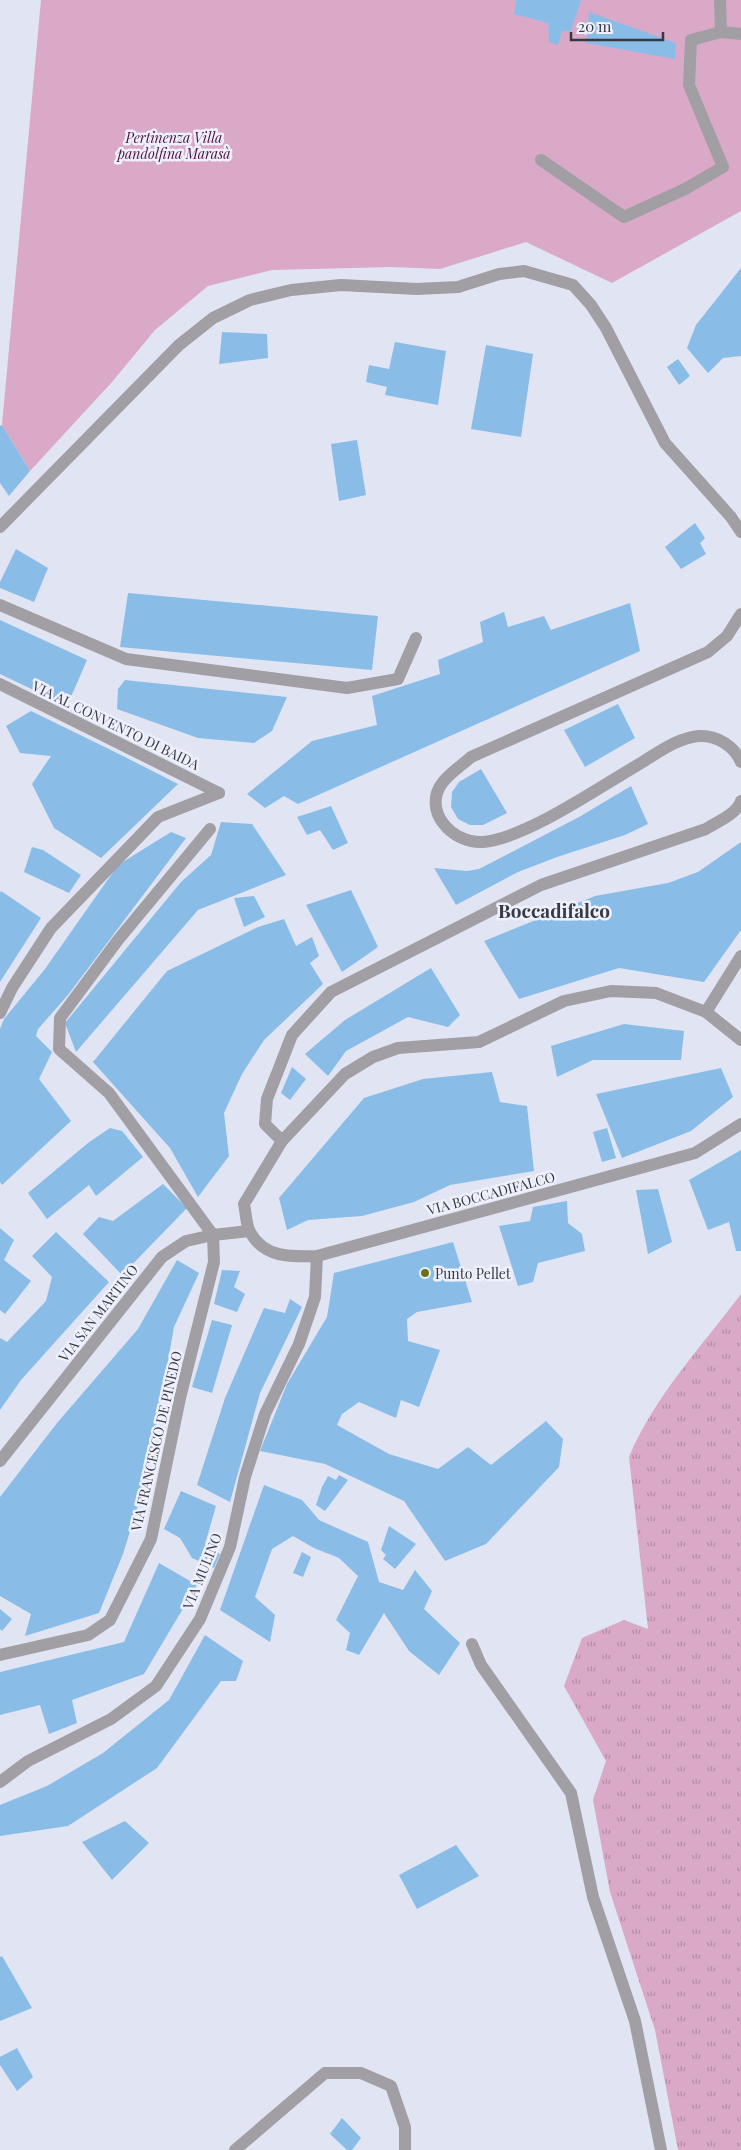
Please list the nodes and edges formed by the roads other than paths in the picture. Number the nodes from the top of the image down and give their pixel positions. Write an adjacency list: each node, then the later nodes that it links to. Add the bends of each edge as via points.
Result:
1 (720, 0): 2 (street)
2 (721, 32): 3 (street); 4 (street, via 691,40 689,85 723,167 686,189 624,217)
3 (741, 34)
4 (541, 160)
5 (0, 527): 6 (street, via 172,352 213,318 250,300 291,290 341,285 417,289 458,287 499,274 524,271 573,284 591,305 665,443)
6 (741, 532)
7 (0, 605): 9 (street, via 126,659 347,688 398,679)
8 (741, 614): 11 (street, via 727,636 708,652 471,757 442,783 435,799 438,814 448,831 463,840 499,840 556,814 676,742 700,736 719,740 737,752)
9 (416, 638)
10 (0, 684): 16 (street, VIA AL CONVENTO DI BAIDA, via 219,793 158,817 51,928 12,988)
11 (741, 762)
12 (741, 800): 19 (street, via 740,805 706,829 541,885 331,992 292,1035 266,1099 265,1124)
13 (210, 829): 21 (street, via 118,940 60,1018 59,1049 109,1093)
14 (741, 956): 15 (street)
15 (706, 1012): 17 (street); 19 (street, via 656,993 612,991 564,1001 479,1042 398,1048 373,1057 345,1074)
16 (0, 1013)
17 (741, 1040)
18 (741, 1124): 22 (street, VIA BOCCADIFALCO, via 696,1153)
19 (282, 1140): 20 (street, via 244,1204)
20 (249, 1231): 21 (street, VIA SAN MARTINO); 22 (street, VIA BOCCADIFALCO, via 262,1248 284,1257)
21 (213, 1235): 23 (street, VIA SAN MARTINO, via 186,1241 162,1257); 25 (street, VIA FRANCESCO DE PINEDO, via 214,1262 180,1398 150,1539 110,1620 88,1635)
22 (317, 1256): 26 (street, VIA MULINO, via 315,1297 299,1344 265,1414 245,1477 230,1547 200,1618 156,1686 111,1719 28,1761)
23 (0, 1461)
24 (472, 1644): 29 (street, via 481,1665 571,1793 593,1897 635,2021)
25 (0, 1655)
26 (0, 1782)
27 (235, 2150): 28 (street, via 325,2073 361,2073 391,2086 405,2128)
28 (405, 2150)
29 (661, 2150)

